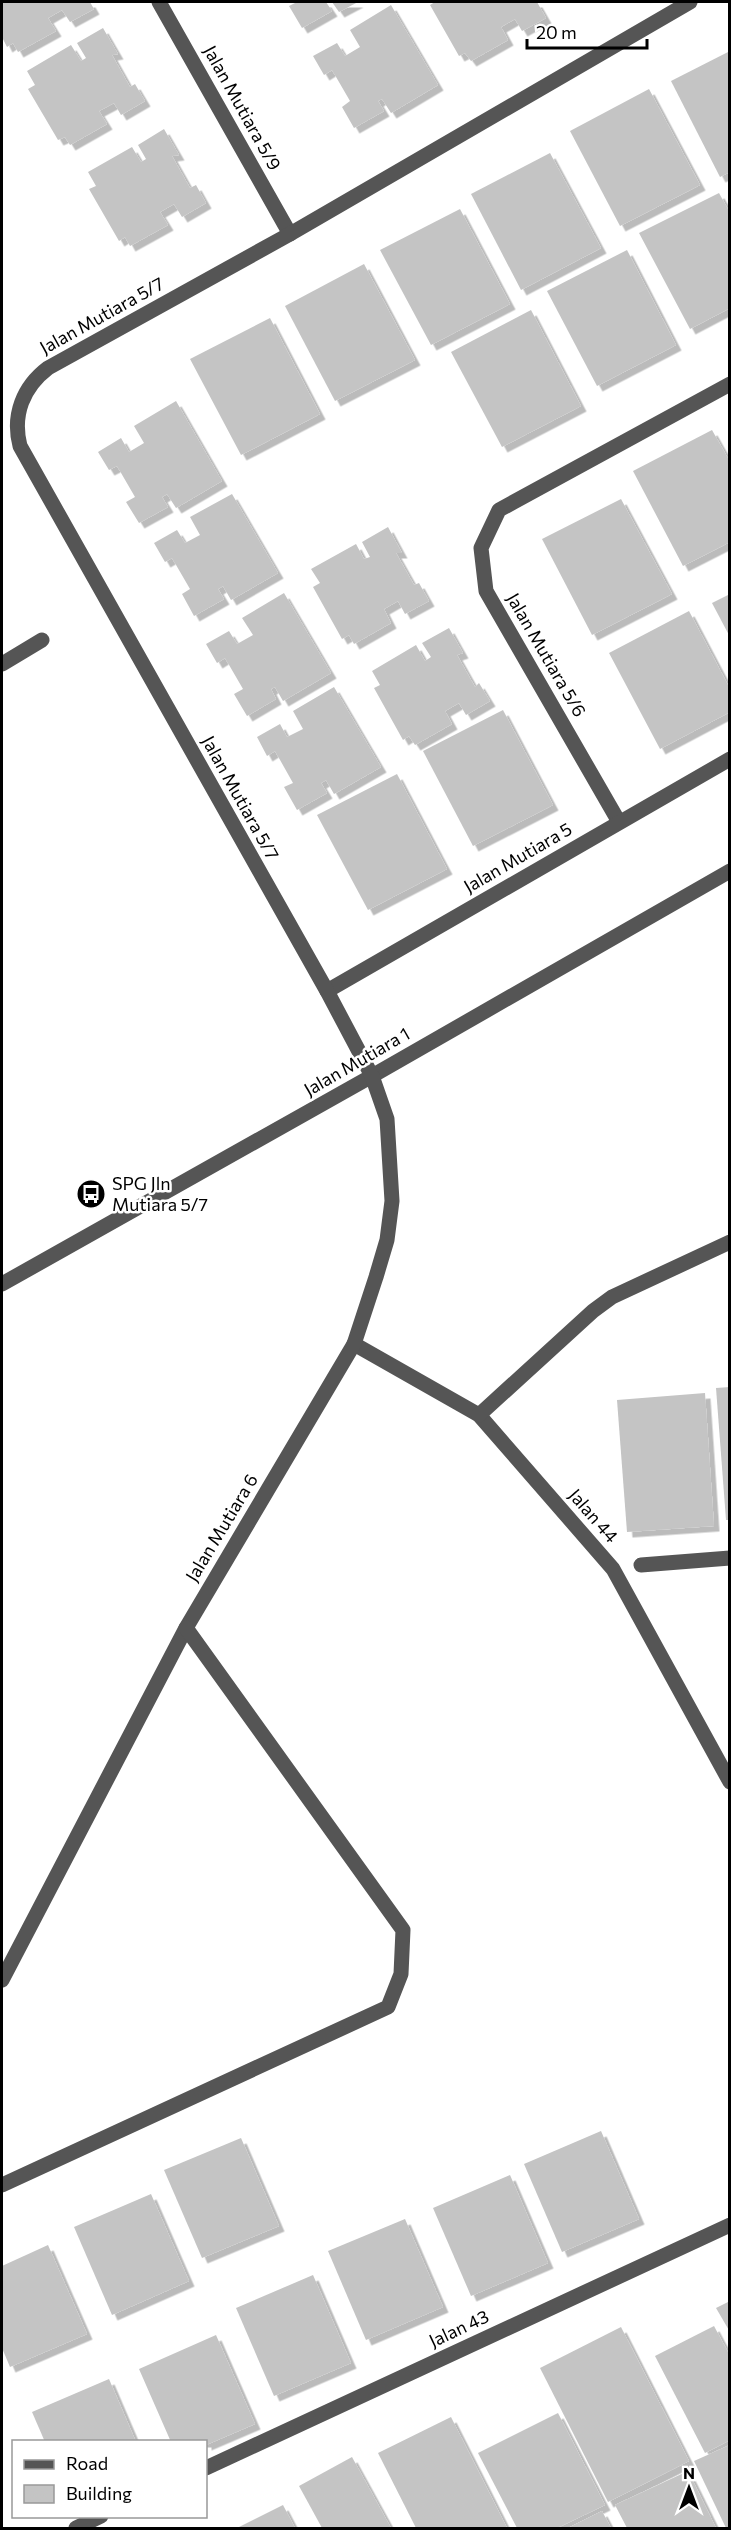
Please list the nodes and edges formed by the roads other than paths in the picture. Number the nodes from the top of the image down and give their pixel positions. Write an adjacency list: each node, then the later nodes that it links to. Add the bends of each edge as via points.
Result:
1 (159, 2): 4 (street, Jalan Mutiara 5/9)
2 (690, 2): 3 (street, Jalan Mutiara 5/7)
3 (672, 6): 4 (street, Jalan Mutiara 5/7)
4 (290, 234): 11 (street, Jalan Mutiara 5/7, via 48,368 26,390 18,412 17,435)
5 (729, 384): 9 (street, Jalan Mutiara 5/6, via 499,510 481,548 486,591)
6 (42, 640): 7 (street)
7 (2, 664)
8 (729, 759): 9 (street, Jalan Mutiara 5)
9 (619, 822): 11 (street, Jalan Mutiara 5)
10 (729, 871): 12 (street, Jalan Mutiara 1)
11 (327, 991): 12 (street, Jalan Mutiara 5/7)
12 (372, 1076): 14 (street, Jalan Mutiara 1); 15 (street, Jalan Mutiara 6, via 387,1119 392,1201 387,1240)
13 (729, 1242): 16 (street, via 612,1297)
14 (2, 1284)
15 (354, 1344): 16 (street, Jalan 44); 19 (street, Jalan Mutiara 6)
16 (479, 1415): 20 (street, Jalan 44, via 613,1569)
17 (729, 1558): 18 (street)
18 (641, 1565)
19 (186, 1628): 21 (street, Jalan Mutiara 6); 22 (street, via 403,1930 401,1974 388,2007)
20 (729, 1782)
21 (2, 1980)
22 (2, 2185)
23 (729, 2225): 24 (street, Jalan 43)
24 (207, 2468)
25 (99, 2518): 26 (street)
26 (76, 2529)

